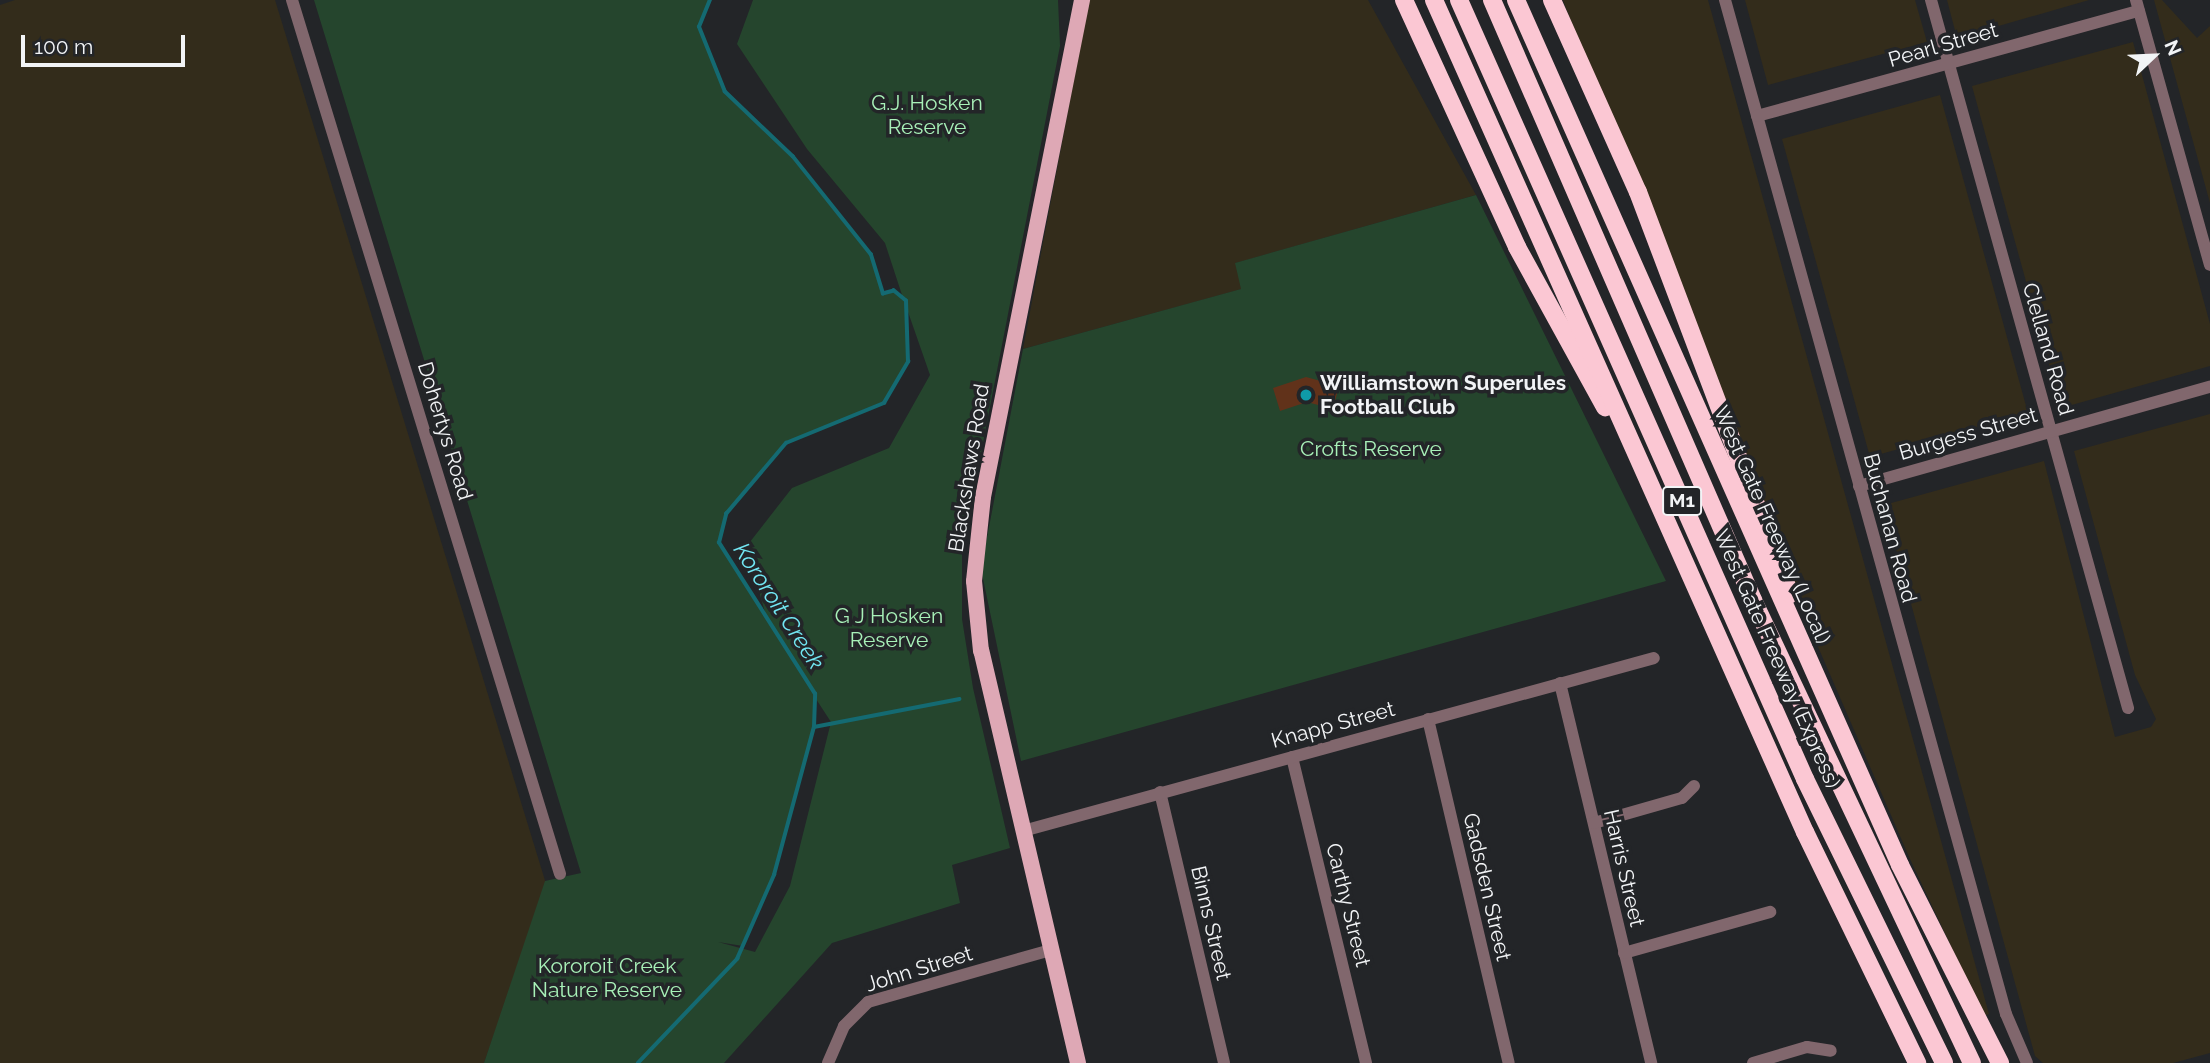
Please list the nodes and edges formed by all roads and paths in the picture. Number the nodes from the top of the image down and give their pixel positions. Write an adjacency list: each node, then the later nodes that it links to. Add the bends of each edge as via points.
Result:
1 (292, 0): 31 (street, Dohertys Road)
2 (1072, 0): 13 (main road, Blackshaws Road)
3 (1082, 0): 13 (main road, Blackshaws Road)
4 (1434, 0): 19 (highway, M1)
5 (1459, 0): 44 (highway, West Gate Freeway (Express) / M1, via 1805,779)
6 (1492, 0): 45 (highway, West Gate Freeway (Express) / M1, via 1753,600)
7 (1516, 0): 30 (highway, West Gate Freeway (Local) / M1)
8 (1552, 0): 30 (highway, via 1638,192 1762,524)
9 (1725, 0): 15 (street, Buchanan Road)
10 (1931, 0): 14 (street, Clelland Road)
11 (1404, 1): 19 (highway, via 1517,247)
12 (2137, 5): 14 (street, Pearl Street); 16 (street)
13 (1072, 42): 29 (main road, Blackshaws Road, via 976,539 981,651)
14 (1948, 63): 15 (street, Pearl Street); 18 (street, Clelland Road)
15 (1757, 117): 20 (street, Buchanan Road)
16 (2210, 265)
17 (2210, 387): 18 (street, Burgess Street)
18 (2051, 430): 20 (street, Burgess Street); 23 (street, Clelland Road)
19 (1638, 460): 43 (highway, M1, via 1805,832)
20 (1859, 486): 47 (street, Buchanan Road, via 2003,1001)
21 (1654, 658): 22 (street, Knapp Street)
22 (1560, 683): 24 (street, Knapp Street); 28 (street, Harris Street)
23 (2128, 708)
24 (1428, 719): 25 (street, Knapp Street); 40 (street, Gadsden Street)
25 (1292, 757): 27 (street, Knapp Street); 39 (street, Carthy Street)
26 (1693, 786): 28 (street, via 1682,797)
27 (1160, 792): 29 (street, Knapp Street); 38 (street, Binns Street)
28 (1594, 823): 34 (street, Harris Street)
29 (1023, 831): 33 (main road, Blackshaws Road)
30 (1900, 865): 46 (highway, West Gate Freeway (Local) / M1)
31 (560, 874)
32 (1770, 912): 34 (street)
33 (1051, 950): 36 (street, John Street, via 868,1002 844,1026); 37 (main road, Blackshaws Road)
34 (1624, 953): 41 (street, Harris Street)
35 (1831, 1051): 42 (street, via 1807,1047)
36 (828, 1063)
37 (1078, 1063)
38 (1224, 1063)
39 (1366, 1063)
40 (1509, 1063)
41 (1651, 1063)
42 (1753, 1063)
43 (1917, 1063)
44 (1944, 1063)
45 (1972, 1063)
46 (2000, 1063)
47 (2027, 1063)

